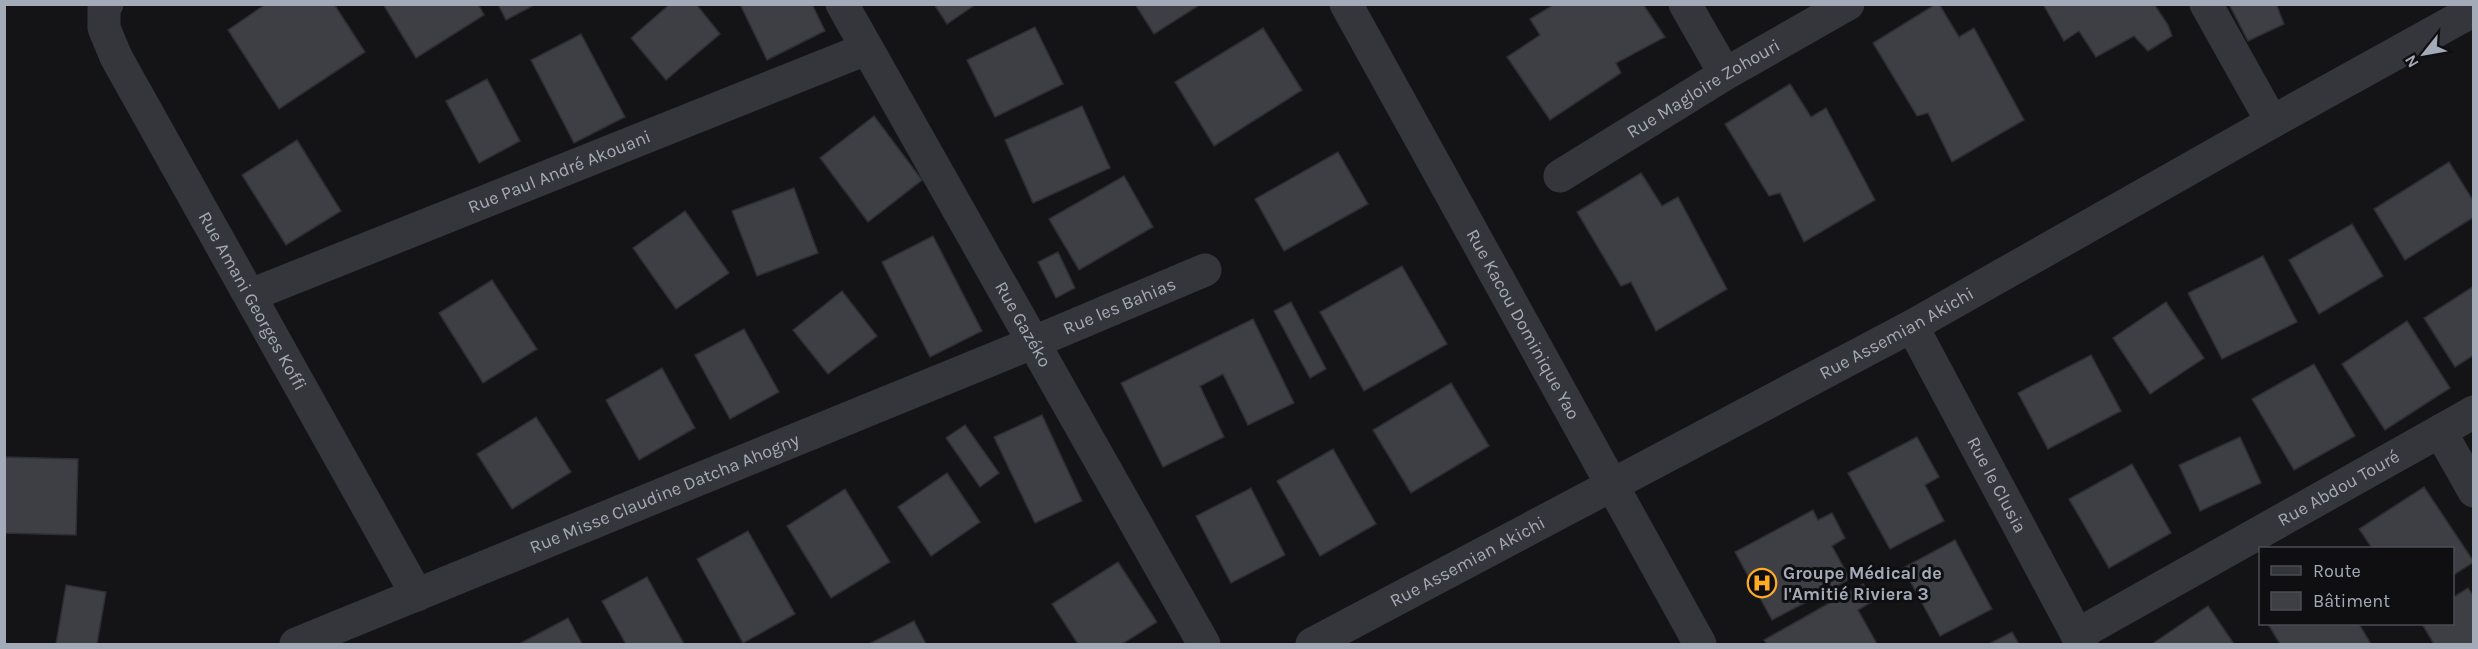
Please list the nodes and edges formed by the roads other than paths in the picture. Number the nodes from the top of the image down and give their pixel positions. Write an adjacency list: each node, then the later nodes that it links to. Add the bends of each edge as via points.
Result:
1 (107, 4): 13 (street, Rue Amani Georges Koffi, via 104,28 116,57)
2 (842, 4): 8 (street, Rue Gazéko)
3 (1346, 4): 18 (street, Rue Kacou Dominique Yao)
4 (1686, 4): 9 (street)
5 (1848, 4): 9 (street, Rue Magloire Zohouri)
6 (2206, 4): 10 (street)
7 (2474, 10): 10 (street, Rue Assemian Akichi)
8 (866, 49): 13 (street, Rue Paul André Akouani); 15 (street, Rue Gazéko)
9 (1725, 74): 11 (street, Rue Magloire Zohouri)
10 (2272, 122): 14 (street, Rue Assemian Akichi)
11 (1560, 176)
12 (1205, 270): 15 (street, Rue les Bahias)
13 (251, 295): 20 (street, Rue Amani Georges Koffi)
14 (1912, 326): 18 (street, Rue Assemian Akichi); 21 (street, Rue le Clusia)
15 (1032, 343): 20 (street, Rue Misse Claudine Datcha Ahogny); 23 (street, Rue Gazéko)
16 (2474, 412): 17 (street, Rue Abdou Touré)
17 (2440, 431): 19 (street); 21 (street, Rue Abdou Touré)
18 (1612, 486): 24 (street, Rue Assemian Akichi); 25 (street, Rue Kacou Dominique Yao)
19 (2474, 491)
20 (417, 595): 22 (street, Rue Misse Claudine Datcha Ahogny)
21 (2079, 640)
22 (296, 645)
23 (1204, 645)
24 (1312, 645)
25 (1700, 645)

